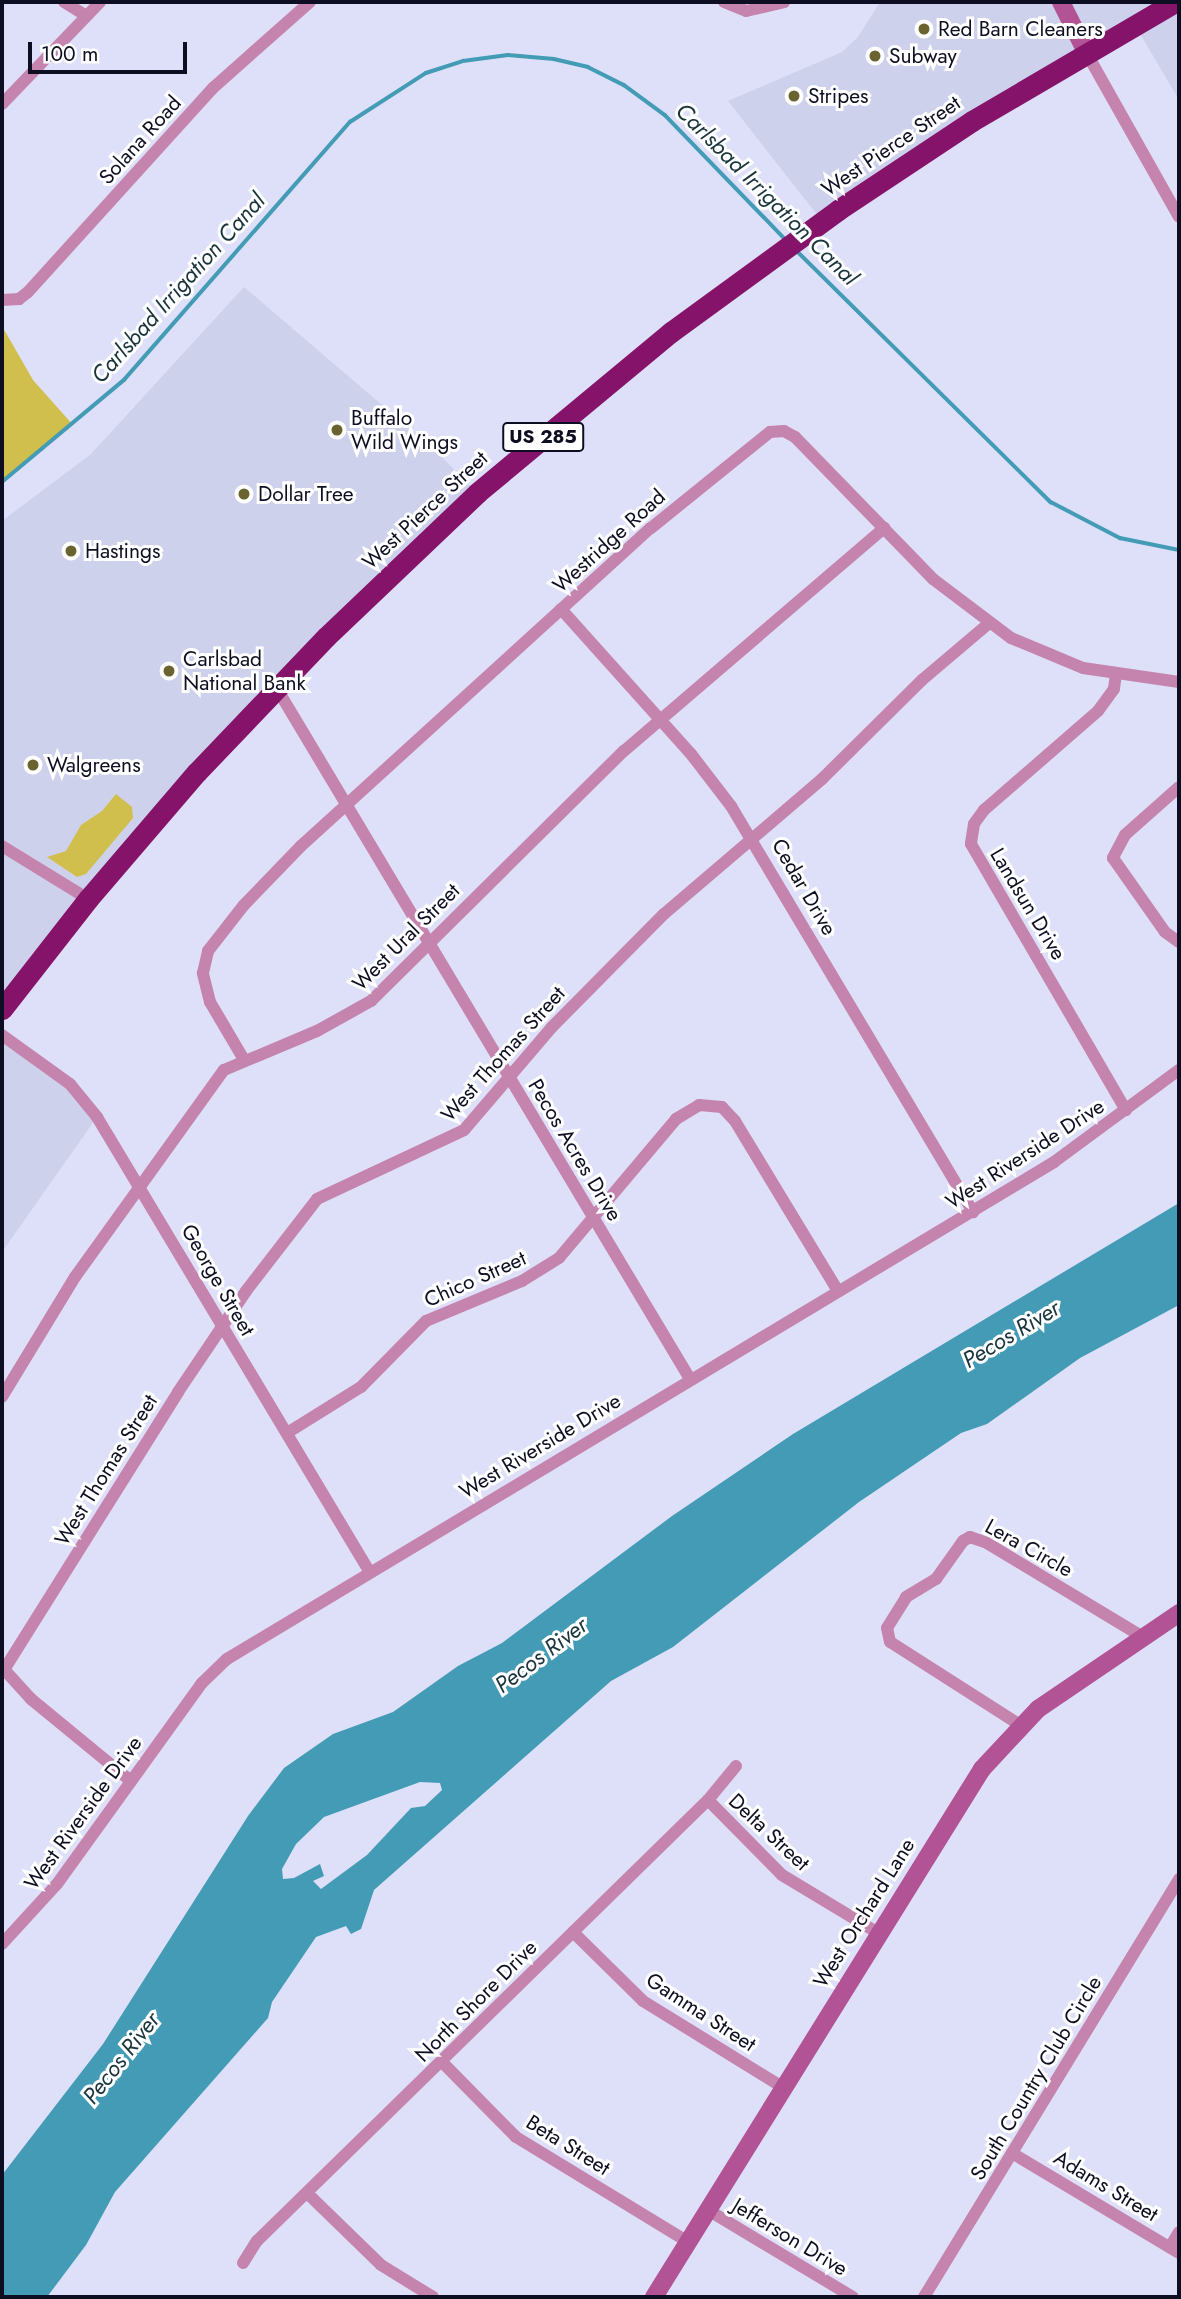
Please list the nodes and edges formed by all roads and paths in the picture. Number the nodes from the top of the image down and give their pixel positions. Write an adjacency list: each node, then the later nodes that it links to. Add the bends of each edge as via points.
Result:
1 (64, 2): 8 (street)
2 (100, 2): 8 (street)
3 (310, 2): 12 (street, Solana Road, via 213,88 28,292 19,299)
4 (724, 2): 5 (street, via 746,11)
5 (784, 2)
6 (1061, 2): 9 (street)
7 (1175, 2): 9 (highway, West Pierce Street / US 285)
8 (86, 16): 10 (street)
9 (1086, 52): 11 (street); 18 (highway, West Pierce Street / US 285, via 972,121 806,233 671,332 488,484)
10 (2, 104)
11 (1179, 217)
12 (2, 300)
13 (884, 528): 14 (street, Westridge Road, via 795,437 777,430 709,478); 15 (street, Westridge Road, via 933,579); 19 (street, West Ural Street)
14 (561, 609): 19 (street, Cedar Drive); 21 (street, Westridge Road)
15 (988, 624): 16 (street, Westridge Road, via 1051,657); 22 (street, West Thomas Street, via 922,680 822,779)
16 (1116, 674): 17 (street, Westridge Road); 32 (street, Landsun Drive, via 1114,689 1098,711 978,818 971,844)
17 (1179, 682)
18 (276, 687): 21 (street, Pecos Acres Drive); 24 (highway, West Pierce Street / US 285)
19 (661, 720): 22 (street, Cedar Drive); 25 (street, West Ural Street)
20 (1179, 787): 26 (street, via 1125,835 1113,858 1166,932)
21 (348, 804): 25 (street, Pecos Acres Drive); 29 (street, Westridge Road, via 272,874 205,958 210,1002)
22 (752, 836): 31 (street, West Thomas Street, via 579,999); 34 (street, Cedar Drive)
23 (2, 846): 24 (street)
24 (88, 899): 27 (highway, West Pierce Street / US 285)
25 (430, 941): 29 (street, West Ural Street, via 359,1010); 31 (street, Pecos Acres Drive)
26 (1179, 942)
27 (2, 1009)
28 (2, 1035): 33 (street, George Street, via 82,1096)
29 (243, 1058): 33 (street, West Ural Street, via 205,1091)
30 (1179, 1070): 32 (street, West Riverside Drive)
31 (510, 1078): 35 (street, Pecos Acres Drive); 37 (street, West Thomas Street, via 455,1137 317,1199)
32 (1126, 1110): 34 (street, West Riverside Drive, via 1054,1163)
33 (139, 1185): 37 (street, George Street); 39 (street, West Ural Street, via 75,1277)
34 (973, 1212): 36 (street, West Riverside Drive)
35 (593, 1218): 36 (street, Chico Street, via 685,1112 699,1105 717,1105 735,1121); 38 (street, Pecos Acres Drive); 40 (street, Chico Street, via 551,1264 426,1321 361,1387)
36 (838, 1291): 38 (street, West Riverside Drive)
37 (222, 1326): 40 (street, George Street); 44 (street, West Thomas Street)
38 (690, 1380): 41 (street, West Riverside Drive)
39 (2, 1397)
40 (287, 1433): 41 (street, George Street)
41 (369, 1572): 47 (street, West Riverside Drive, via 212,1672)
42 (1179, 1613): 43 (street, West Orchard Lane)
43 (1143, 1637): 45 (street, West Orchard Lane); 45 (street, Lera Circle, via 987,1543 970,1537 962,1541 936,1579 906,1597 887,1628 890,1642)
44 (3, 1670): 47 (street, via 31,1699)
45 (1020, 1725): 51 (street, West Orchard Lane, via 964,1794)
46 (737, 1766): 48 (street, North Shore Drive)
47 (131, 1781): 52 (street, West Riverside Drive, via 57,1884)
48 (708, 1800): 50 (street, North Shore Drive); 51 (street, Delta Street, via 782,1875)
49 (1179, 1878): 55 (street, South Country Club Circle)
50 (573, 1932): 53 (street, North Shore Drive); 54 (street, Gamma Street, via 643,2001)
51 (878, 1933): 54 (street, West Orchard Lane)
52 (2, 1944)
53 (442, 2062): 56 (street, North Shore Drive); 59 (street, Beta Street, via 516,2137)
54 (784, 2088): 57 (street, West Orchard Lane)
55 (1012, 2153): 60 (street, Adams Street); 65 (street, South Country Club Circle)
56 (307, 2193): 61 (street, North Shore Drive, via 257,2241); 62 (street, via 381,2265)
57 (708, 2210): 59 (street, West Orchard Lane); 64 (street, Jefferson Drive)
58 (1179, 2232): 60 (street)
59 (688, 2242): 63 (street, West Orchard Lane)
60 (1175, 2250)
61 (243, 2263)
62 (433, 2297)
63 (654, 2297)
64 (853, 2297)
65 (924, 2297)

